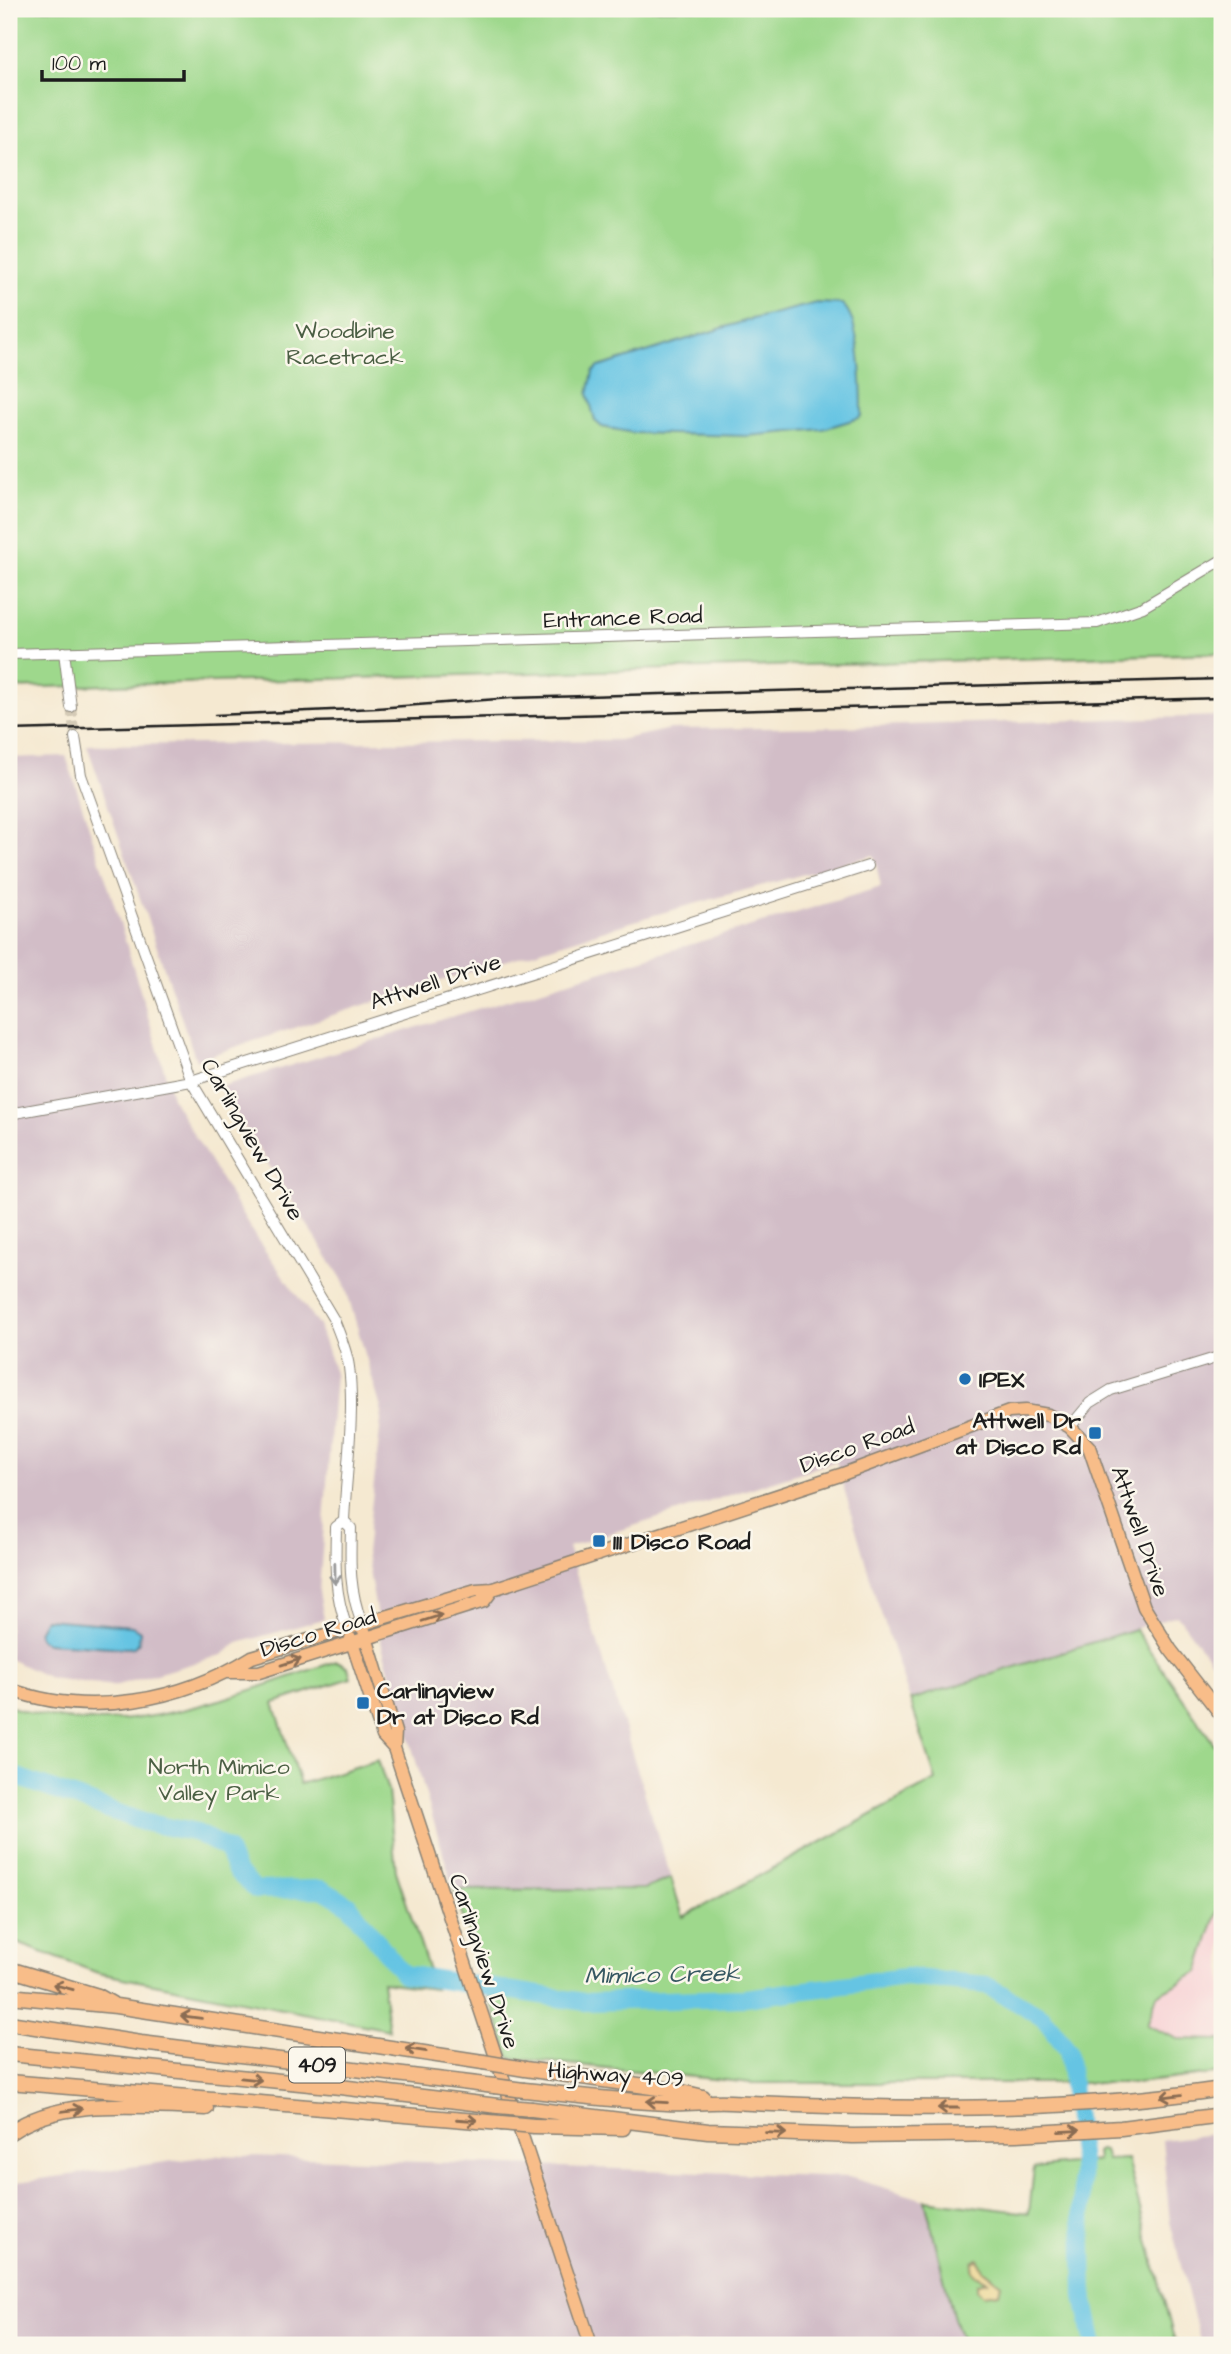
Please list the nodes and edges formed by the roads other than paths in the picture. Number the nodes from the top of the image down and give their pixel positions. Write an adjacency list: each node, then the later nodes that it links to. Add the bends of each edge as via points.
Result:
1 (1222, 560): 2 (street, Entrance Road, via 1143,607 1097,623)
2 (64, 652): 3 (street, Entrance Road); 4 (street)
3 (9, 654)
4 (71, 707)
5 (75, 737): 7 (street, Carlingview Drive, via 81,775)
6 (868, 866): 7 (street, Attwell Drive)
7 (191, 1081): 8 (street, Attwell Drive); 11 (street, Carlingview Drive, via 334,1320 343,1344 350,1399)
8 (9, 1114)
9 (1222, 1356): 10 (street, via 1111,1390 1090,1403)
10 (1070, 1427): 12 (main road, Disco Road, via 1025,1410 996,1415 840,1475); 19 (main road, Attwell Drive, via 1093,1454 1144,1607)
11 (344, 1521): 13 (street, Carlingview Drive, via 351,1528 350,1583); 14 (street, Carlingview Drive, one-way to 14, via 337,1527 335,1582)
12 (493, 1589): 13 (main road, Disco Road); 15 (main road, Disco Road, one-way to 12, via 484,1601)
13 (362, 1624): 14 (main road, Disco Road); 15 (main road, Carlingview Drive)
14 (347, 1628): 16 (main road, Carlingview Drive); 17 (main road, Disco Road, via 252,1657)
15 (367, 1639): 16 (main road, Disco Road); 20 (main road, Carlingview Drive, via 395,1732)
16 (352, 1644): 17 (main road, Disco Road, one-way to 16, via 259,1672); 20 (main road, Carlingview Drive, via 383,1736)
17 (229, 1672): 18 (main road, Disco Road, via 170,1693 122,1703 69,1703)
18 (9, 1689)
19 (1222, 1716)
20 (394, 1748): 33 (main road, Carlingview Drive)
21 (9, 1969): 23 (highway, one-way to 21, via 98,1996)
22 (9, 1996): 23 (highway)
23 (116, 2006): 28 (highway, one-way to 23, bridge, via 674,2090)
24 (9, 2023): 28 (highway, Highway 409 / 409, one-way to 24, bridge, via 619,2100 524,2090)
25 (9, 2054): 31 (highway, Highway 409 / 409, one-way to 31, bridge)
26 (9, 2082): 29 (highway)
27 (1222, 2089): 28 (highway, Highway 409 / 409, one-way to 28, via 1017,2107 856,2108)
28 (725, 2102)
29 (350, 2111): 31 (highway, one-way to 31, bridge, via 534,2126); 32 (highway, one-way to 29, via 54,2114 97,2108)
30 (1222, 2115): 31 (highway, Highway 409 / 409, one-way to 30, via 853,2136 1017,2134 1121,2128)
31 (708, 2131)
32 (9, 2133)
33 (591, 2345)

